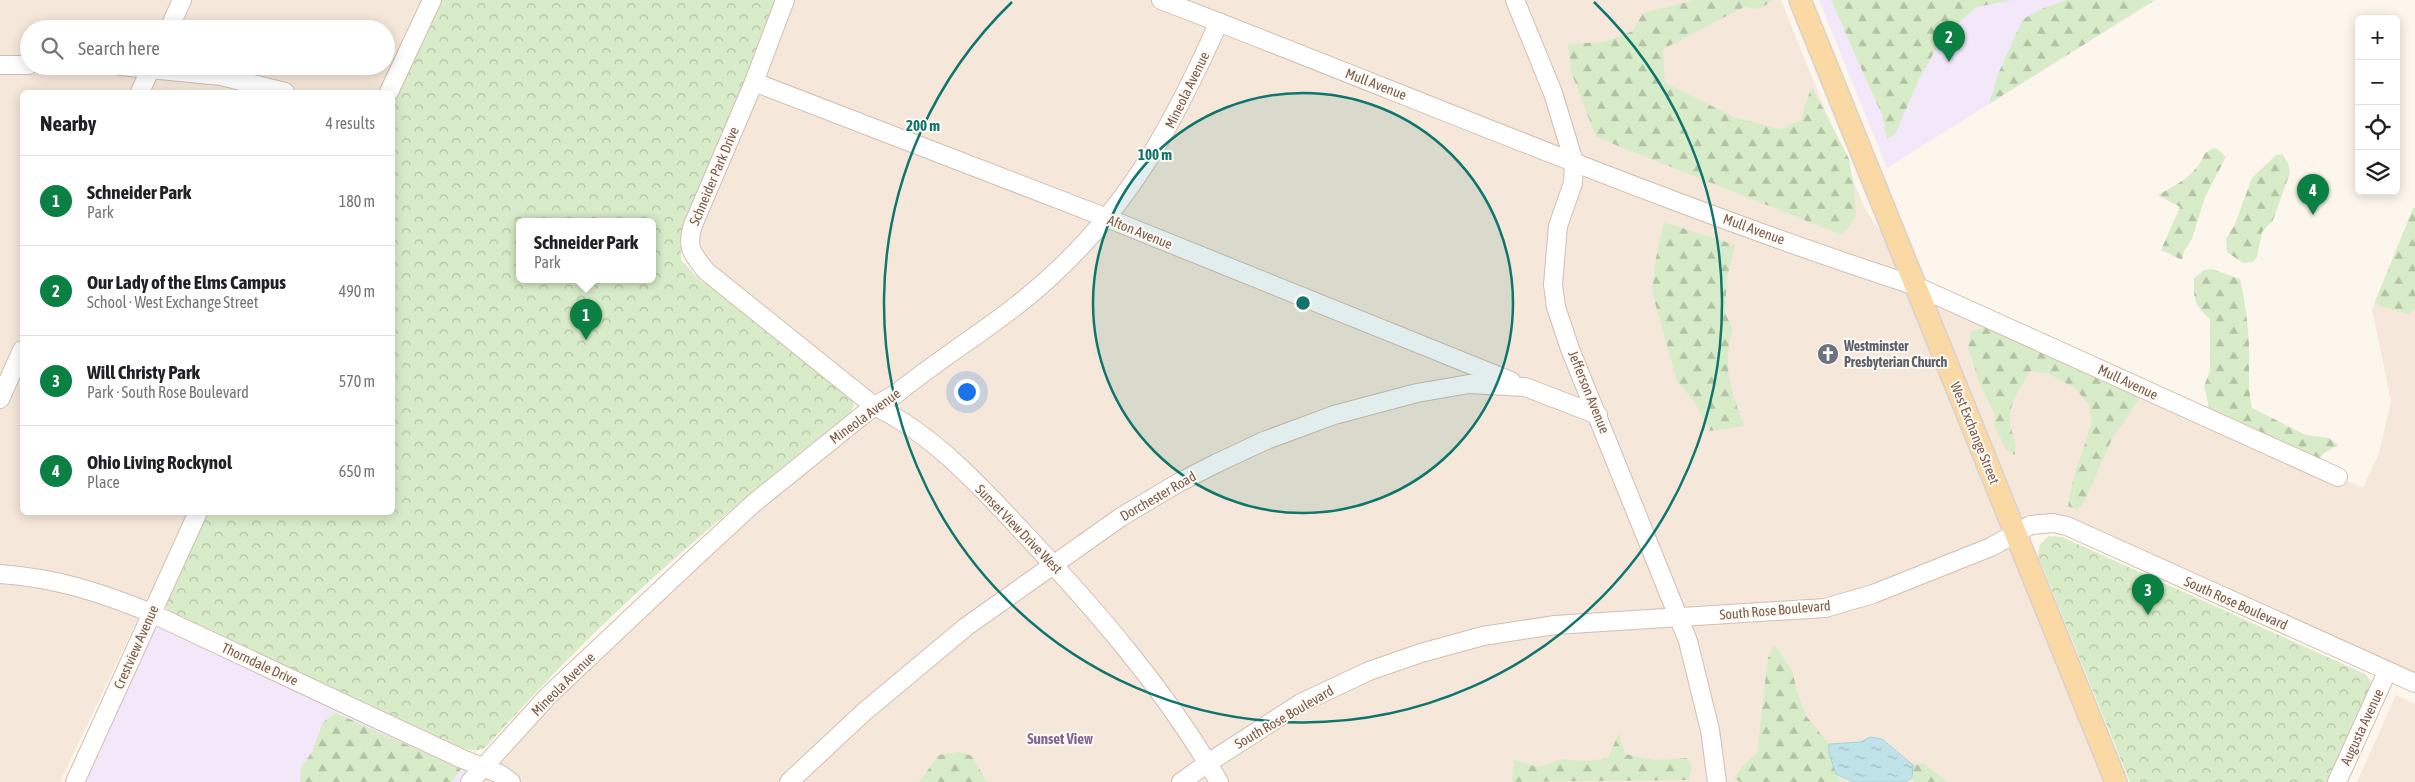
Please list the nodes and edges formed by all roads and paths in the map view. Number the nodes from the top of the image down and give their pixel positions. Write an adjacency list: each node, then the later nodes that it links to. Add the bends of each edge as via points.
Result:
1 (182, 0): 7 (street)
2 (432, 0): 16 (street)
3 (785, 0): 13 (street, Schneider Park Drive)
4 (1161, 0): 8 (street, Mull Avenue)
5 (1515, 0): 17 (street, Jefferson Avenue, via 1553,93)
6 (1800, 0): 19 (main road, West Exchange Street)
7 (173, 20)
8 (1218, 22): 17 (street, Mull Avenue); 18 (street, Mineola Avenue, via 1164,137)
9 (0, 65): 10 (street)
10 (20, 65)
11 (148, 75): 14 (street)
12 (213, 75): 15 (street)
13 (754, 82): 18 (street, Afton Avenue); 20 (street, Schneider Park Drive, via 693,225 689,247 706,272)
14 (141, 90)
15 (277, 90)
16 (390, 90)
17 (1574, 162): 19 (street, Mull Avenue); 25 (street, Jefferson Avenue, via 1572,184 1558,226 1554,296 1570,348)
18 (1107, 218): 22 (street, Afton Avenue); 24 (street, Mineola Avenue, via 1089,240 1025,298 896,394)
19 (1916, 286): 26 (street, Mull Avenue); 28 (main road, West Exchange Street)
20 (771, 323): 24 (street, Sunset View Drive West)
21 (20, 354): 23 (street)
22 (1525, 387): 25 (street, Dorchester Road); 29 (street, Dorchester Road, via 1469,384 1417,393 1334,415 1299,428 1178,483 1121,517)
23 (0, 399)
24 (874, 406): 29 (street, Sunset View Drive West, via 890,413 934,445 1006,512); 36 (street, Mineola Avenue, via 754,503 688,563 548,696)
25 (1598, 415): 32 (street, Jefferson Avenue)
26 (2338, 477)
27 (197, 515): 31 (street, Crestview Avenue)
28 (2017, 534): 32 (street, South Rose Boulevard, via 1873,594 1835,605 1804,610); 33 (street, South Rose Boulevard, via 2041,522 2067,526); 44 (main road, West Exchange Street)
29 (1054, 564): 35 (street, Sunset View Drive West, via 1112,630); 40 (street, Dorchester Road, via 924,660)
30 (0, 574): 31 (street, Thorndale Drive, via 65,583)
31 (151, 613): 36 (street, Thorndale Drive); 37 (street, Crestview Avenue)
32 (1677, 616): 35 (street, South Rose Boulevard, via 1555,625 1483,636 1421,653 1369,671 1301,704); 43 (street, Jefferson Avenue, via 1688,641 1701,690)
33 (2387, 672): 34 (street, South Rose Boulevard); 45 (street, Augusta Avenue)
34 (2415, 683)
35 (1208, 762): 41 (street, South Rose Boulevard); 42 (street, Sunset View Drive West)
36 (483, 767): 38 (street, Mineola Avenue); 39 (street, Thorndale Drive)
37 (75, 782)
38 (470, 782)
39 (511, 782)
40 (789, 782)
41 (1181, 782)
42 (1219, 782)
43 (1717, 782)
44 (2116, 782)
45 (2337, 782)

